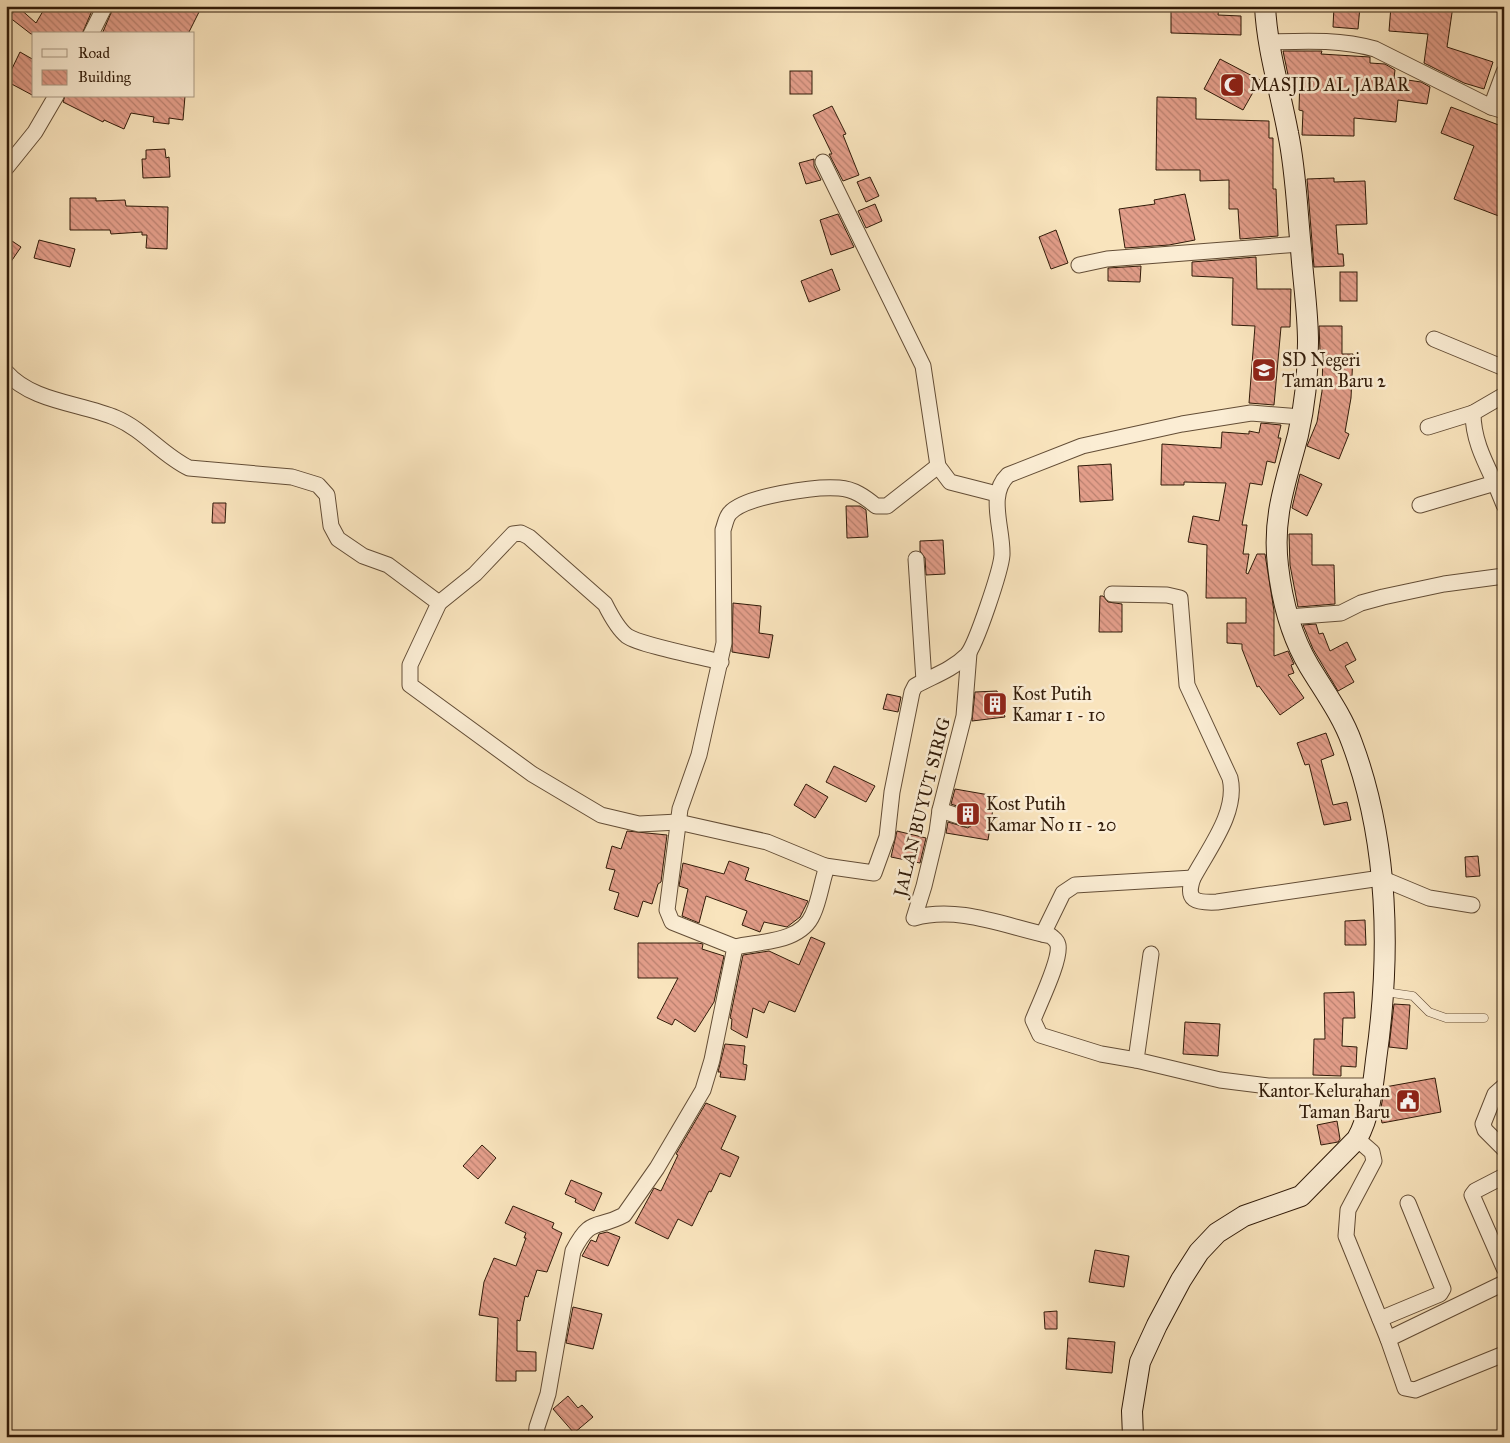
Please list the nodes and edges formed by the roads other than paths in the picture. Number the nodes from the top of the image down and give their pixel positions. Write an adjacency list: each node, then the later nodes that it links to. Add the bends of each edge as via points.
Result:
1 (105, 6): 3 (street)
2 (1265, 6): 4 (street)
3 (92, 32)
4 (1269, 42): 7 (street, via 1330,40 1375,49); 10 (street, via 1294,165)
5 (1504, 72): 7 (street)
6 (55, 98): 9 (street, via 35,132)
7 (1497, 109)
8 (823, 162): 19 (street, via 923,366)
9 (6, 168)
10 (1300, 244): 11 (street, via 1127,258); 17 (street, via 1308,342)
11 (1080, 265)
12 (1434, 339): 13 (street)
13 (1504, 368)
14 (6, 372): 27 (street, via 19,385 39,394 93,410 131,426 175,461 189,468 292,477 318,485 326,495 331,526 338,539 363,556 388,565)
15 (1504, 395): 16 (street)
16 (1473, 413): 18 (street); 20 (street, via 1476,441)
17 (1301, 417): 21 (street, via 1234,414 1082,446 1008,475 1000,482); 28 (street, via 1279,503 1276,552)
18 (1428, 427)
19 (938, 466): 21 (street, via 950,482); 30 (street, via 887,506 876,506 858,492 839,488 776,494 746,502 731,512 723,530 724,643)
20 (1495, 484): 22 (street); 23 (street)
21 (996, 494): 29 (street, via 1002,556 996,582)
22 (1420, 505)
23 (1504, 505)
24 (916, 559): 31 (street)
25 (1504, 576): 28 (street, via 1444,584 1361,603 1341,613)
26 (1112, 594): 36 (street, via 1172,596 1181,601 1187,685 1233,789 1231,807)
27 (439, 603): 30 (street, via 476,574 513,534 521,532 606,604 627,636); 34 (street, via 410,666 410,685 532,774 601,815 638,824)
28 (1288, 617): 37 (street, via 1308,665 1350,739 1371,810)
29 (969, 653): 31 (street, via 938,676); 32 (street, JALAN BUYUT SIRIG, via 964,716)
30 (721, 662): 34 (street, via 699,755)
31 (924, 681): 35 (street, via 912,692 886,837 874,873)
32 (940, 810): 33 (street); 39 (street, JALAN BUYUT SIRIG, via 914,918 967,916)
33 (967, 819)
34 (678, 822): 35 (street, via 767,842); 40 (street, via 667,910 669,917 677,925)
35 (825, 866): 40 (street, via 814,912 801,930 790,937)
36 (1193, 878): 37 (street, via 1190,894 1204,903); 39 (street, via 1075,885 1063,893)
37 (1381, 878): 38 (street, via 1429,898); 42 (street)
38 (1472, 905)
39 (1043, 934): 44 (street, via 1051,936 1059,947 1053,972 1033,1020 1040,1035 1102,1054)
40 (735, 947): 56 (street, via 703,1090 658,1168 624,1215 591,1225 584,1231 574,1251 548,1394)
41 (1151, 954): 44 (street)
42 (1383, 992): 43 (lane, via 1413,996 1429,1012 1446,1018); 45 (street)
43 (1484, 1018)
44 (1136, 1060): 45 (street, via 1220,1080 1268,1086)
45 (1372, 1086): 47 (street, via 1363,1128)
46 (1504, 1086): 48 (street, via 1495,1094 1483,1124)
47 (1357, 1139): 53 (street, via 1372,1152 1374,1161 1348,1210 1346,1236); 57 (street, via 1301,1196 1244,1216 1217,1232 1199,1252 1157,1324 1140,1362 1132,1411)
48 (1504, 1149)
49 (1504, 1176): 51 (street, via 1475,1191 1472,1196)
50 (1408, 1203): 53 (street, via 1443,1289 1440,1294)
51 (1504, 1268)
52 (1504, 1283): 54 (street)
53 (1380, 1319): 54 (street)
54 (1388, 1339): 55 (street, via 1405,1388 1415,1390)
55 (1504, 1354)
56 (536, 1437)
57 (1133, 1437)

